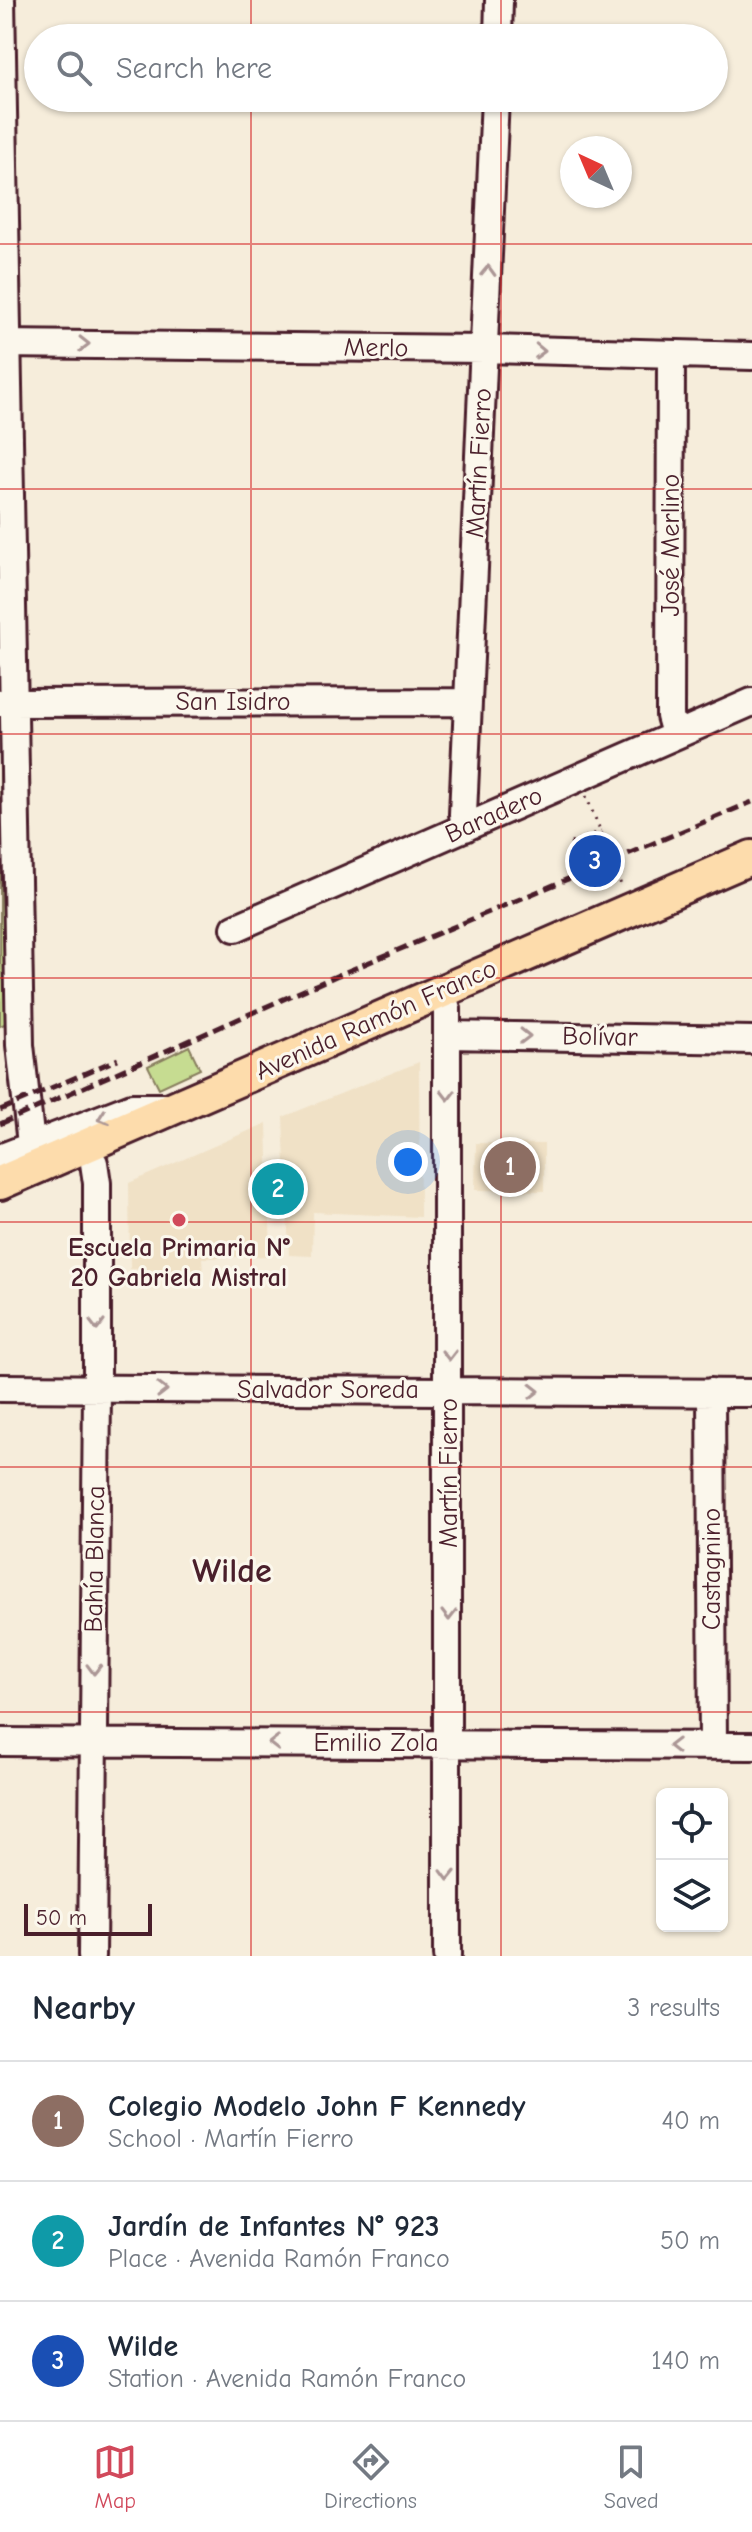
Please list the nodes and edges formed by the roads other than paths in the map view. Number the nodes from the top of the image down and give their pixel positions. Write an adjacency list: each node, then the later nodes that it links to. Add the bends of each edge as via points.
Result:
1 (1, 0): 5 (street)
2 (499, 0): 3 (street)
3 (498, 24)
4 (494, 112): 6 (street, Martín Fierro, one-way to 4)
5 (3, 344): 6 (street, Merlo, one-way to 6); 9 (street)
6 (485, 349): 7 (street, Merlo, one-way to 7); 11 (street, Martín Fierro)
7 (671, 355): 8 (street, Merlo); 14 (street, José Merlino, via 670,716)
8 (752, 356)
9 (4, 483): 10 (street)
10 (5, 555): 13 (street)
11 (467, 702): 13 (street, San Isidro); 15 (street, Martín Fierro)
12 (752, 702): 14 (street, Baradero)
13 (8, 703): 19 (street)
14 (675, 734): 15 (street, Baradero)
15 (465, 828): 18 (street, Baradero)
16 (752, 857): 20 (main road, Avenida Ramón Franco)
17 (752, 879): 20 (main road, Avenida Ramón Franco)
18 (235, 928)
19 (9, 967): 22 (street)
20 (445, 1011): 21 (street, Bolívar, one-way to 21); 23 (main road, Avenida Ramón Franco); 26 (main road, Avenida Ramón Franco); 31 (street, Martín Fierro, one-way to 31)
21 (752, 1040)
22 (10, 1049): 24 (street)
23 (177, 1108): 24 (street, one-way to 24, via 132,1107); 27 (main road, Avenida Ramón Franco)
24 (31, 1144): 25 (street)
25 (0, 1158)
26 (94, 1163): 28 (main road, Avenida Ramón Franco); 30 (street, Bahía Blanca, one-way to 30)
27 (0, 1183)
28 (0, 1204)
29 (0, 1388): 30 (street, Salvador Soreda)
30 (97, 1390): 31 (street, Salvador Soreda, one-way to 31); 35 (street, Bahía Blanca, one-way to 35)
31 (449, 1391): 32 (street, Salvador Soreda, one-way to 32); 36 (street, Martín Fierro, one-way to 36)
32 (711, 1392): 33 (street, Salvador Soreda); 37 (street, Castagnino)
33 (752, 1393)
34 (0, 1742): 35 (street, Emilio Zola)
35 (93, 1742): 36 (street, Emilio Zola, one-way to 35); 39 (street, Bahía Blanca)
36 (449, 1744): 37 (street, Emilio Zola, one-way to 36); 40 (street, Martín Fierro, one-way to 40)
37 (713, 1746): 38 (street, Emilio Zola)
38 (752, 1746)
39 (92, 1956)
40 (447, 1956)

